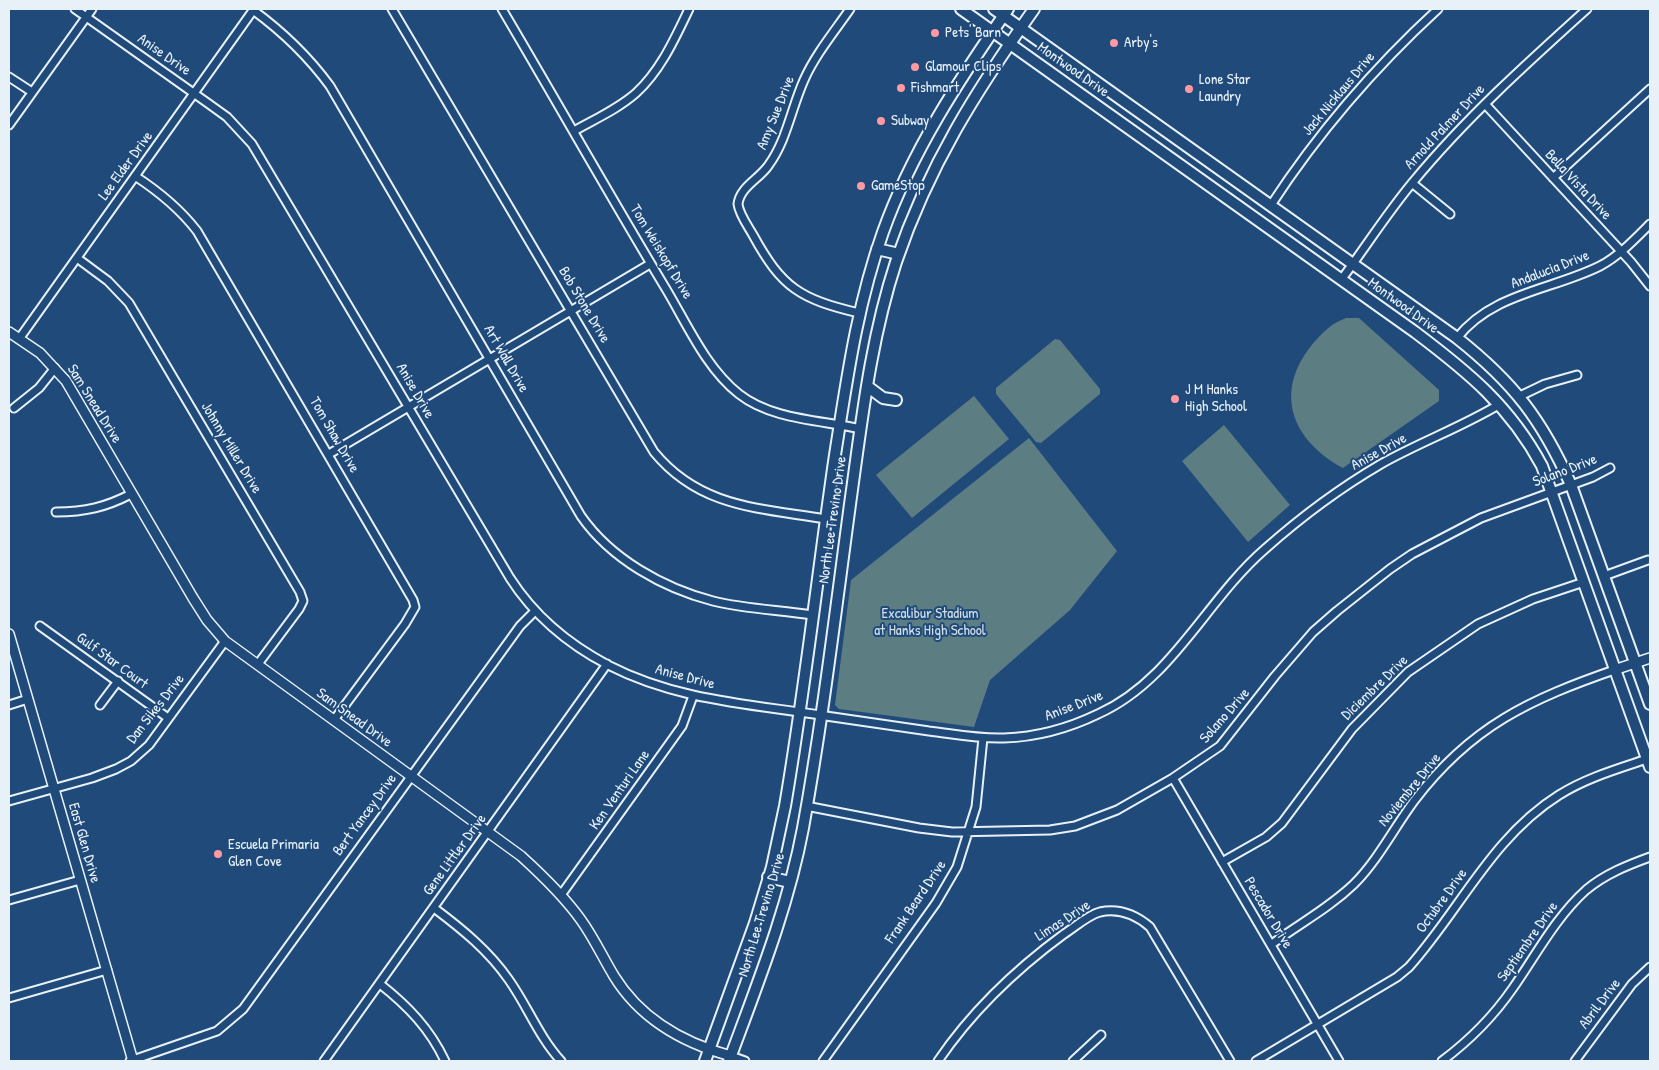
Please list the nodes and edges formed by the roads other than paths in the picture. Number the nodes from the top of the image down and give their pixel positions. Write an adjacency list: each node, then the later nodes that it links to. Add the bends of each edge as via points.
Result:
1 (75, 9): 14 (street, Anise Drive)
2 (92, 9): 14 (street)
3 (254, 9): 21 (street, Lee Elder Drive); 46 (street, Art Wall Drive, via 306,55 330,86)
4 (392, 9): 41 (street, Bob Stone Drive)
5 (502, 9): 24 (street, Tom Weiskopf Drive)
6 (690, 9): 24 (street, via 662,62 644,85 625,102)
7 (850, 9): 42 (street, Amy Sue Drive, via 804,80 775,156 741,193 738,204 767,261 791,287 810,299)
8 (961, 9): 16 (main road, Montwood Drive)
9 (994, 9): 13 (main road, Montwood Drive)
10 (1034, 9): 15 (main road, North Lee Trevino Drive)
11 (1438, 9): 30 (street, Jack Nicklaus Drive, via 1344,106)
12 (1587, 9): 22 (street, Arnold Palmer Drive)
13 (1006, 12): 15 (main road, Montwood Drive); 16 (main road, North Lee Trevino Drive)
14 (87, 17): 20 (street); 21 (street, Anise Drive)
15 (1020, 28): 17 (main road, North Lee Trevino Drive); 25 (main road, Montwood Drive)
16 (993, 32): 17 (main road, Montwood Drive); 33 (main road, North Lee Trevino Drive, via 952,90 928,133 896,199)
17 (1009, 44): 26 (main road, Montwood Drive); 35 (main road, North Lee Trevino Drive, via 943,151)
18 (9, 77): 20 (street)
19 (1650, 89): 28 (street)
20 (32, 92): 23 (street)
21 (195, 94): 27 (street, Lee Elder Drive); 53 (street, Anise Drive, via 226,117 259,154)
22 (1485, 104): 28 (street, Bella Vista Drive); 29 (street, Arnold Palmer Drive)
23 (9, 125)
24 (574, 131): 37 (street, Tom Weiskopf Drive)
25 (1184, 144): 26 (main road); 30 (main road, Montwood Drive)
26 (1173, 159): 39 (main road, Montwood Drive)
27 (135, 176): 36 (street, Lee Elder Drive); 57 (street, Tom Shaw Drive, via 160,194 197,231)
28 (1553, 178): 34 (street, Bella Vista Drive)
29 (1412, 183): 31 (street); 38 (street, Arnold Palmer Drive)
30 (1271, 205): 38 (main road, Montwood Drive)
31 (1450, 214)
32 (1650, 224): 34 (street, Andalucia Drive)
33 (877, 249): 35 (main road); 42 (main road, North Lee Trevino Drive)
34 (1620, 252): 40 (street, Bella Vista Drive); 44 (street, Andalucia Drive, via 1591,270 1484,312)
35 (899, 254): 49 (main road, North Lee Trevino Drive, via 876,332)
36 (77, 258): 45 (street, Lee Elder Drive); 73 (street, Johnny Miller Drive, via 108,281 129,303 300,592 303,601 299,609)
37 (650, 264): 41 (street); 55 (street, Tom Weiskopf Drive, via 710,361 739,394 783,414)
38 (1353, 265): 39 (street, Arnold Palmer Drive); 44 (main road, Montwood Drive)
39 (1341, 280): 52 (main road, Montwood Drive, via 1460,366)
40 (1650, 286)
41 (571, 310): 46 (street); 63 (street, Bob Stone Drive, via 654,452 676,476 706,494 737,505)
42 (859, 313): 55 (main road, North Lee Trevino Drive)
43 (9, 332): 45 (street, Sam Snead Drive)
44 (1457, 338): 50 (main road, Montwood Drive, via 1506,379)
45 (20, 339): 47 (street, Sam Snead Drive)
46 (489, 359): 53 (street); 68 (street, Art Wall Drive, via 582,516 600,540 615,553 665,584 714,601)
47 (55, 368): 54 (street, via 39,388); 61 (street, Sam Snead Drive, via 76,396)
48 (1577, 375): 50 (street, via 1545,384)
49 (867, 386): 51 (main road, via 883,398); 56 (main road, North Lee Trevino Drive)
50 (1520, 396): 59 (main road, Montwood Drive, via 1552,444)
51 (896, 400)
52 (1500, 404): 60 (main road, Montwood Drive, via 1532,447); 87 (street, Anise Drive, via 1382,464 1302,518 1262,551 1228,586 1165,664 1120,702 1066,727 1027,736)
53 (408, 406): 57 (street); 67 (street, Anise Drive, via 510,578)
54 (14, 408)
55 (840, 424): 56 (street, Tom Weiskopf Drive); 63 (main road, North Lee Trevino Drive)
56 (861, 429): 84 (main road, North Lee Trevino Drive)
57 (329, 454): 86 (street, Tom Shaw Drive, via 415,607)
58 (1610, 468): 59 (street, Solano Drive)
59 (1571, 485): 60 (street, Solano Drive); 65 (main road, Montwood Drive)
60 (1552, 492): 66 (main road, Montwood Drive); 90 (street, Solano Drive, via 1452,532 1412,554 1366,587 1336,611 1297,650 1220,746)
61 (131, 494): 62 (street, via 99,509); 71 (street, Sam Snead Drive, via 207,620)
62 (56, 512)
63 (826, 519): 68 (main road, North Lee Trevino Drive)
64 (1648, 560): 65 (street)
65 (1604, 576): 75 (main road, Montwood Drive)
66 (1584, 582): 76 (main road, Montwood Drive); 97 (street, Diciembre Drive, via 1533,599 1478,624 1408,672 1352,729 1282,823 1266,837)
67 (534, 612): 74 (street, Anise Drive); 89 (street, Bert Yancey Drive)
68 (812, 615): 83 (main road, North Lee Trevino Drive)
69 (40, 626): 77 (street, Gulf Star Court)
70 (9, 634): 79 (street, East Glen Drive)
71 (225, 641): 73 (street, Sam Snead Drive); 85 (street, Dan Sikes Drive)
72 (1650, 658): 75 (street)
73 (258, 664): 86 (street, Sam Snead Drive)
74 (607, 664): 78 (street, Anise Drive); 94 (street, Gene Littler Drive)
75 (1636, 664): 76 (street); 80 (main road, Montwood Drive)
76 (1617, 669): 88 (main road, Montwood Drive); 104 (street, Noviembre Drive, via 1538,698 1472,741 1432,779 1356,882 1328,907)
77 (118, 681): 82 (street); 85 (street, Gulf Star Court)
78 (693, 696): 83 (street, Anise Drive); 101 (street, Ken Venturi Lane, via 682,726)
79 (28, 699): 81 (street); 91 (street, East Glen Drive)
80 (1650, 704)
81 (9, 705)
82 (100, 706)
83 (799, 712): 84 (street, Anise Drive); 98 (main road, North Lee Trevino Drive, via 785,806)
84 (822, 715): 87 (street, Anise Drive); 93 (main road, North Lee Trevino Drive)
85 (168, 718): 91 (street, Dan Sikes Drive, via 149,745 131,761 108,772)
86 (334, 720): 89 (street, Sam Snead Drive)
87 (983, 738): 95 (street, Frank Beard Drive, via 976,807)
88 (1649, 763): 109 (street, Octubre Drive, via 1577,785 1544,804 1497,849 1409,968)
89 (410, 776): 94 (street, Sam Snead Drive); 113 (street, Bert Yancey Drive, via 243,1009 216,1031)
90 (1173, 778): 95 (street, Solano Drive, via 1117,810 1074,826 1050,830); 97 (street, Pescador Drive)
91 (54, 788): 92 (street, Dan Sikes Drive); 99 (street, East Glen Drive)
92 (9, 801)
93 (806, 806): 95 (street, Solano Drive, via 919,828); 100 (main road, North Lee Trevino Drive)
94 (489, 832): 101 (street, Sam Snead Drive, via 521,856); 103 (street, Gene Littler Drive)
95 (969, 832): 119 (street, Frank Beard Drive, via 962,856 948,883)
96 (1650, 857): 125 (street, Septiembre Drive, via 1614,872 1586,891 1558,922 1513,988 1480,1029)
97 (1222, 862): 104 (street, Pescador Drive)
98 (768, 877): 100 (main road); 111 (main road, North Lee Trevino Drive, via 740,970)
99 (80, 880): 102 (street); 106 (street, East Glen Drive)
100 (790, 882): 112 (main road, North Lee Trevino Drive)
101 (562, 895): 111 (street, Sam Snead Drive, via 593,938 619,983 642,1011 671,1033)
102 (9, 900)
103 (434, 908): 107 (street, Gene Littler Drive); 116 (street, via 488,954)
104 (1272, 944): 109 (street, Pescador Drive)
105 (1650, 967): 126 (street, Abril Drive, via 1632,984)
106 (107, 970): 108 (street); 113 (street, East Glen Drive)
107 (380, 984): 114 (street, Gene Littler Drive); 115 (street, via 418,1019 434,1038)
108 (9, 998)
109 (1318, 1025): 123 (street, Octubre Drive); 124 (street, Pescador Drive)
110 (1101, 1035): 121 (street)
111 (708, 1050): 112 (street, Sam Snead Drive); 117 (main road, North Lee Trevino Drive)
112 (730, 1059): 118 (street, Sam Snead Drive)
113 (132, 1061)
114 (324, 1061)
115 (445, 1061)
116 (561, 1061)
117 (705, 1061)
118 (745, 1061)
119 (823, 1061)
120 (938, 1061): 122 (street, Limas Drive, via 986,1000 1022,966 1094,914 1111,911 1138,917 1150,927)
121 (1073, 1061)
122 (1230, 1061)
123 (1256, 1061)
124 (1339, 1061)
125 (1442, 1061)
126 (1575, 1061)

